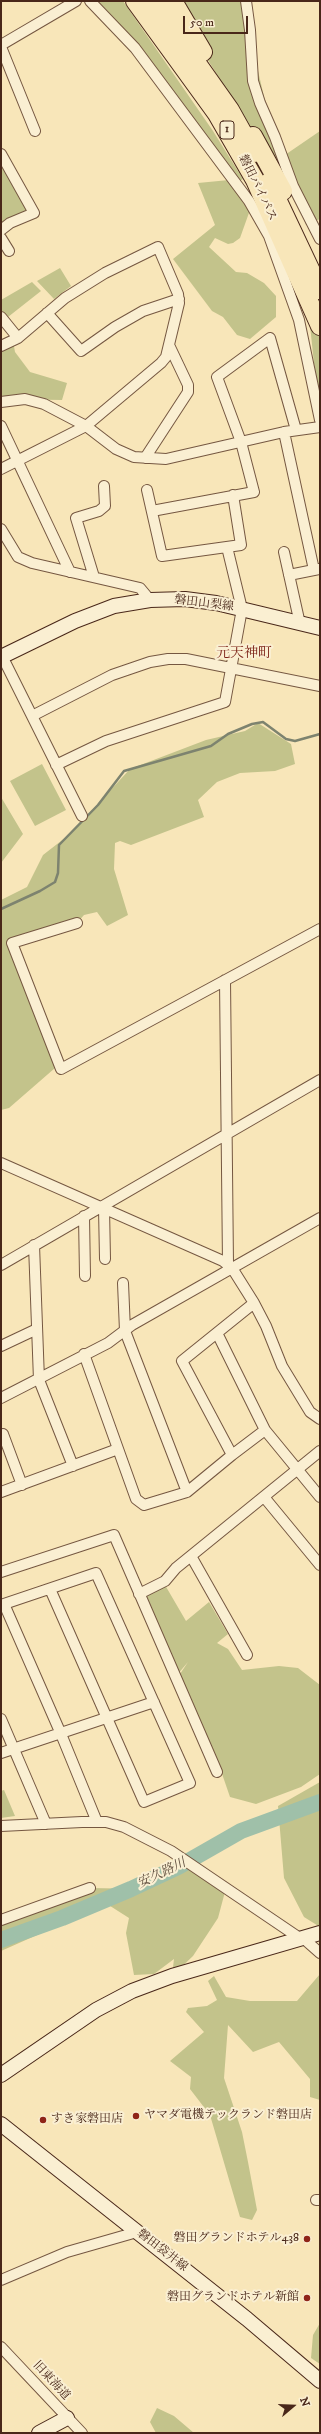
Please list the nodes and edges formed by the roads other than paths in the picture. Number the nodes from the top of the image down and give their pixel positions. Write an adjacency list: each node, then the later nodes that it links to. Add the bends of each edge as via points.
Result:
1 (76, 1): 8 (street)
2 (90, 1): 25 (street, via 135,48 249,201 269,236 299,320)
3 (121, 1): 15 (highway, via 176,72 224,141)
4 (135, 1): 15 (highway, 磐田バイパス / 1, via 217,114 256,180)
5 (154, 1): 15 (highway, 磐田バイパス / 1, via 230,110 260,163)
6 (173, 1): 15 (highway, via 292,208)
7 (246, 1): 13 (street, via 253,81 293,186)
8 (1, 46): 9 (street)
9 (35, 131)
10 (1, 154): 11 (street, via 34,213 10,222)
11 (1, 230)
12 (1, 238): 14 (street)
13 (320, 239)
14 (9, 251)
15 (304, 271): 16 (highway, 磐田バイパス / 1); 20 (highway, 磐田バイパス / 1)
16 (320, 290)
17 (179, 299): 18 (street, via 143,311 114,327 81,351); 18 (street, via 158,247 105,273 65,298); 22 (street)
18 (47, 313): 21 (street)
19 (1, 317): 21 (street)
20 (320, 326)
21 (18, 338): 23 (street)
22 (169, 345): 27 (street, via 161,363); 32 (street, via 188,385 188,392)
23 (1, 346)
24 (1, 402): 27 (street, via 25,399 44,404)
25 (320, 420)
26 (1, 426): 33 (street)
27 (86, 426): 32 (street, via 116,449 134,457); 33 (street)
28 (320, 427): 29 (street)
29 (296, 430): 30 (street); 31 (street, via 270,338 217,378)
30 (284, 432): 31 (street); 42 (street)
31 (241, 442): 32 (street, via 166,459); 37 (street, via 254,492)
32 (145, 458)
33 (18, 460): 34 (street); 43 (street)
34 (1, 469)
35 (104, 486): 45 (street, via 105,506 100,511 76,518)
36 (147, 490): 38 (street)
37 (233, 495): 38 (street); 40 (street, via 242,545)
38 (152, 511): 40 (street, via 162,556)
39 (2, 533): 43 (street, via 18,557 32,564)
40 (227, 547): 47 (street)
41 (284, 552): 44 (street)
42 (317, 569): 44 (street)
43 (70, 572): 45 (street)
44 (289, 575): 48 (street)
45 (94, 577): 46 (street, via 140,588)
46 (150, 600): 47 (main road, 磐田山梨線, via 185,599); 50 (main road, 磐田山梨線, via 114,606 75,621)
47 (242, 609): 48 (main road, 磐田山梨線); 51 (street)
48 (300, 624): 49 (main road, 磐田山梨線)
49 (320, 628)
50 (1, 656): 53 (street)
51 (232, 668): 52 (street); 53 (street, via 186,659 150,662 112,675); 54 (street, via 225,702 106,742)
52 (320, 686)
53 (32, 716): 54 (street)
54 (56, 765): 55 (street)
55 (82, 816)
56 (77, 923): 58 (street, via 12,943 61,1069)
57 (320, 929): 58 (street)
58 (225, 980): 60 (street)
59 (320, 1080): 60 (street)
60 (227, 1133): 62 (street); 69 (street)
61 (1, 1163): 62 (street)
62 (102, 1207): 63 (street); 66 (street); 69 (street)
63 (84, 1216): 65 (street); 70 (street)
64 (320, 1218): 69 (street)
65 (34, 1245): 68 (street); 73 (street)
66 (105, 1259)
67 (1, 1260): 68 (street)
68 (1, 1265)
69 (230, 1266): 72 (street); 74 (street)
70 (85, 1276)
71 (123, 1283): 74 (street)
72 (254, 1303): 75 (street); 80 (street, via 282,1366 310,1412)
73 (37, 1328): 76 (street); 78 (street)
74 (125, 1331): 77 (street, via 108,1343); 90 (street)
75 (217, 1332): 81 (street); 85 (street, via 182,1361)
76 (1, 1346)
77 (84, 1354): 78 (street); 83 (street)
78 (39, 1380): 79 (street); 86 (street)
79 (1, 1398)
80 (320, 1419)
81 (265, 1430): 85 (street); 87 (street)
82 (1, 1435): 88 (street, via 3,1434)
83 (118, 1449): 86 (street); 90 (street, via 136,1499 144,1505)
84 (320, 1451): 87 (street)
85 (232, 1455): 90 (street)
86 (73, 1466): 88 (street)
87 (298, 1469): 91 (street); 92 (street)
88 (22, 1485): 89 (street)
89 (1, 1492)
90 (187, 1492)
91 (320, 1496)
92 (264, 1497): 93 (street); 94 (street)
93 (191, 1556): 97 (street, via 165,1581); 99 (street)
94 (320, 1565)
95 (1, 1572): 97 (street, via 114,1535)
96 (50, 1589): 98 (street); 100 (street, via 96,1573); 101 (street)
97 (139, 1594): 106 (street)
98 (2, 1605): 103 (street)
99 (247, 1655)
100 (154, 1702): 101 (street); 101 (street, via 190,1783 144,1802)
101 (107, 1718): 103 (street)
102 (1, 1719): 104 (street)
103 (61, 1734): 104 (street); 107 (street)
104 (14, 1749): 105 (street); 108 (street)
105 (1, 1753)
106 (217, 1772)
107 (97, 1822): 108 (street); 113 (street, via 124,1827 171,1852)
108 (46, 1824): 109 (street)
109 (1, 1826)
110 (90, 1888): 111 (street)
111 (1, 1920)
112 (320, 1933): 113 (main road)
113 (302, 1938): 114 (street); 115 (main road, via 172,1976 132,1991 96,2010)
114 (320, 1953)
115 (1, 2075)
116 (1, 2124): 117 (main road, 磐田袋井線)
117 (137, 2232): 118 (street, via 67,2252); 120 (main road, 磐田袋井線)
118 (1, 2280)
119 (1, 2348): 121 (street, 旧東海道)
120 (320, 2381)
121 (67, 2418): 122 (main road); 123 (street, 旧東海道)
122 (39, 2433)
123 (82, 2433)

